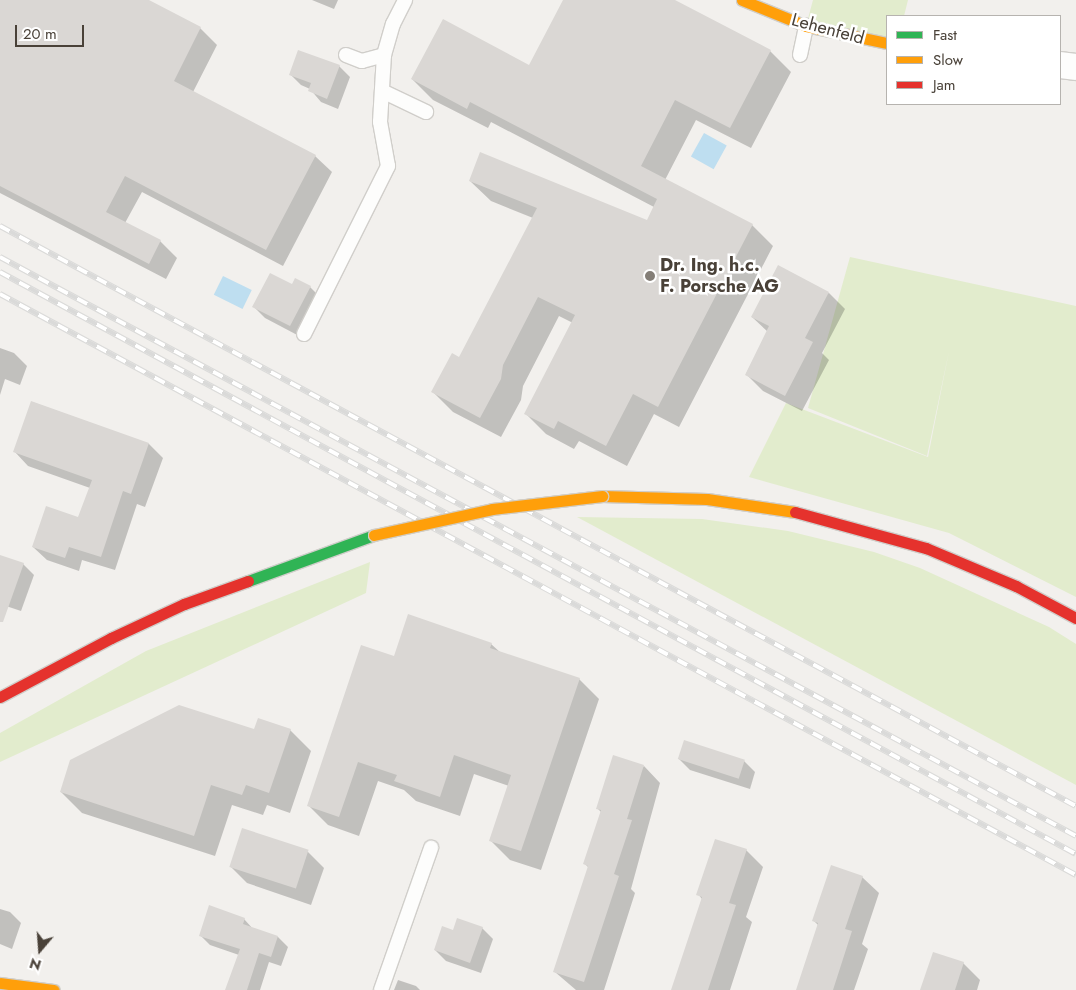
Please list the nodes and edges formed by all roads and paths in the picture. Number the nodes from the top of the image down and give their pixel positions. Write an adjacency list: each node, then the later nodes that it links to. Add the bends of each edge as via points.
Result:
1 (404, 0): 6 (lane)
2 (742, 0): 3 (main road, Lehenfeld)
3 (806, 26): 4 (main road, Lehenfeld); 7 (lane)
4 (886, 43)
5 (346, 55): 6 (lane, via 362,61)
6 (384, 55): 10 (lane)
7 (800, 55)
8 (1061, 65): 9 (street)
9 (1076, 67)
10 (382, 91): 11 (lane); 12 (lane, via 380,122 388,166)
11 (426, 112)
12 (304, 334)
13 (1076, 618): 14 (main road, bridge, via 1016,586 926,548 880,533 793,512 708,498 602,496 492,508 374,535 184,604 111,638)
14 (0, 698)
15 (430, 848): 18 (lane)
16 (0, 983): 17 (main road)
17 (54, 990)
18 (380, 990)

